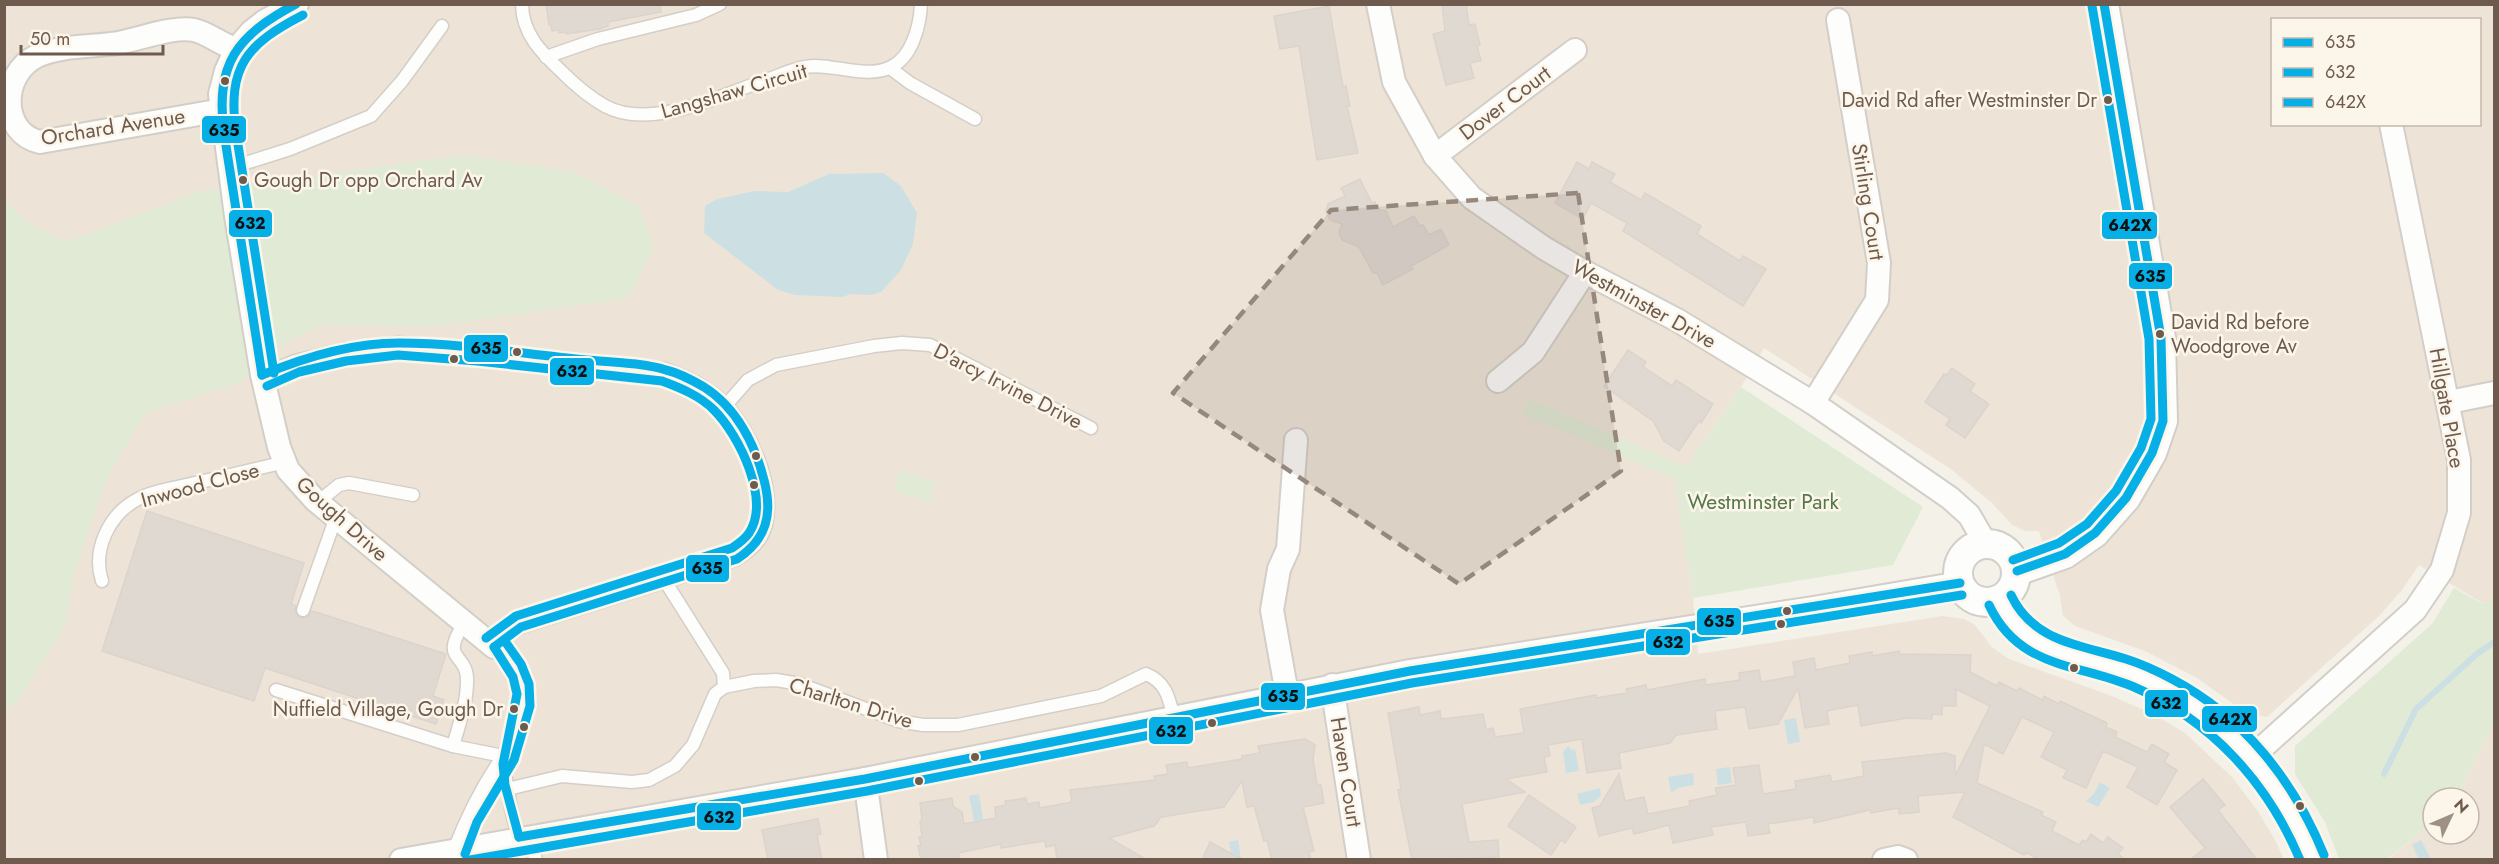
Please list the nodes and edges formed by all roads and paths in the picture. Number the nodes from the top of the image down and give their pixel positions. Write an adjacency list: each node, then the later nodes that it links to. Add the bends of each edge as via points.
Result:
1 (297, 4): 9 (street, Gough Drive, via 265,21)
2 (522, 4): 11 (lane, Langshaw Circuit, via 522,17 531,40)
3 (720, 4): 11 (lane, via 696,15 598,39)
4 (921, 4): 12 (lane, via 907,55)
5 (1378, 4): 16 (street, Westminster Drive, via 1394,82)
6 (2104, 4): 32 (street, via 2161,338 2163,421 2152,453 2126,498 2095,533 2066,554)
7 (1838, 20): 23 (street, Stirling Court, via 1879,263 1877,300)
8 (442, 26): 17 (lane, via 371,116)
9 (236, 49): 13 (street, Gough Drive, via 220,94); 13 (street, Orchard Avenue, via 197,31 183,29 53,51 36,56 22,67 10,78 6,93 8,120 27,140 40,142)
10 (1575, 50): 16 (street, Dover Court)
11 (546, 57): 12 (lane, Langshaw Circuit, via 607,107 633,115 664,115 805,66 867,72)
12 (890, 68): 14 (lane)
13 (222, 110): 17 (street, Gough Drive)
14 (975, 119)
15 (2391, 126): 22 (street, Hillgate Place)
16 (1435, 156): 18 (street, Westminster Drive, via 1472,198)
17 (230, 168): 19 (street, Gough Drive)
18 (1584, 272): 20 (street, via 1533,352); 23 (street, Westminster Drive, via 1677,320)
19 (262, 375): 24 (lane, via 295,361 344,349 398,343 478,348 665,369 689,377); 27 (street, Gough Drive)
20 (1498, 381)
21 (2494, 393): 22 (street)
22 (2449, 402): 47 (street, Hillgate Place, via 2459,460 2459,513 2442,570 2415,610)
23 (1813, 403): 31 (street, Westminster Drive, via 1950,498 1969,515)
24 (726, 405): 25 (lane, D'arcy Irvine Drive, via 748,380 776,365 902,343 930,345); 34 (lane, via 748,434 759,457 767,520 761,537 737,559)
25 (1091, 428)
26 (1296, 440): 43 (street, via 1288,549 1279,569 1272,610)
27 (285, 462): 29 (street, Gough Drive); 33 (lane, Inwood Close, via 149,494 128,505 111,522 103,543 99,558)
28 (413, 495): 29 (lane, via 349,483 334,488)
29 (318, 502): 30 (street, Gough Drive)
30 (336, 517): 37 (lane); 38 (street, Gough Drive)
31 (1986, 544): 32 (street, via 2003,549); 35 (street, via 1963,557 1958,574)
32 (2017, 571): 36 (street, via 2013,588)
33 (102, 581)
34 (665, 581): 39 (lane, via 521,627); 41 (lane, via 723,673)
35 (1960, 583): 36 (street, via 1972,598); 40 (street)
36 (2000, 600): 47 (street, via 2020,631 2040,645 2138,676 2174,694 2216,724)
37 (303, 610)
38 (465, 622): 39 (street, Gough Drive); 45 (lane, via 454,642 454,653 468,679)
39 (494, 647): 46 (lane, Gough Drive, via 518,689 518,704)
40 (1332, 685): 43 (street); 55 (street, Haven Court)
41 (724, 687): 44 (lane, Charlton Drive, via 776,680 800,684 898,721 940,727 1101,696 1146,674 1163,685); 49 (lane, via 715,694 693,745 675,766 650,780 562,776)
42 (276, 690): 45 (lane)
43 (1287, 694): 44 (street)
44 (1174, 718): 48 (street)
45 (453, 746): 46 (lane)
46 (503, 756): 49 (lane, Gough Drive); 51 (lane, via 466,817)
47 (2252, 757): 58 (street, via 2292,815)
48 (865, 779): 50 (street); 54 (street)
49 (508, 789): 50 (lane, Gough Drive)
50 (519, 837): 51 (street); 53 (lane, via 534,852)
51 (454, 850): 52 (street)
52 (402, 859)
53 (536, 860)
54 (876, 860)
55 (1359, 860)
56 (1884, 860): 57 (street)
57 (1906, 860)
58 (2313, 860)

